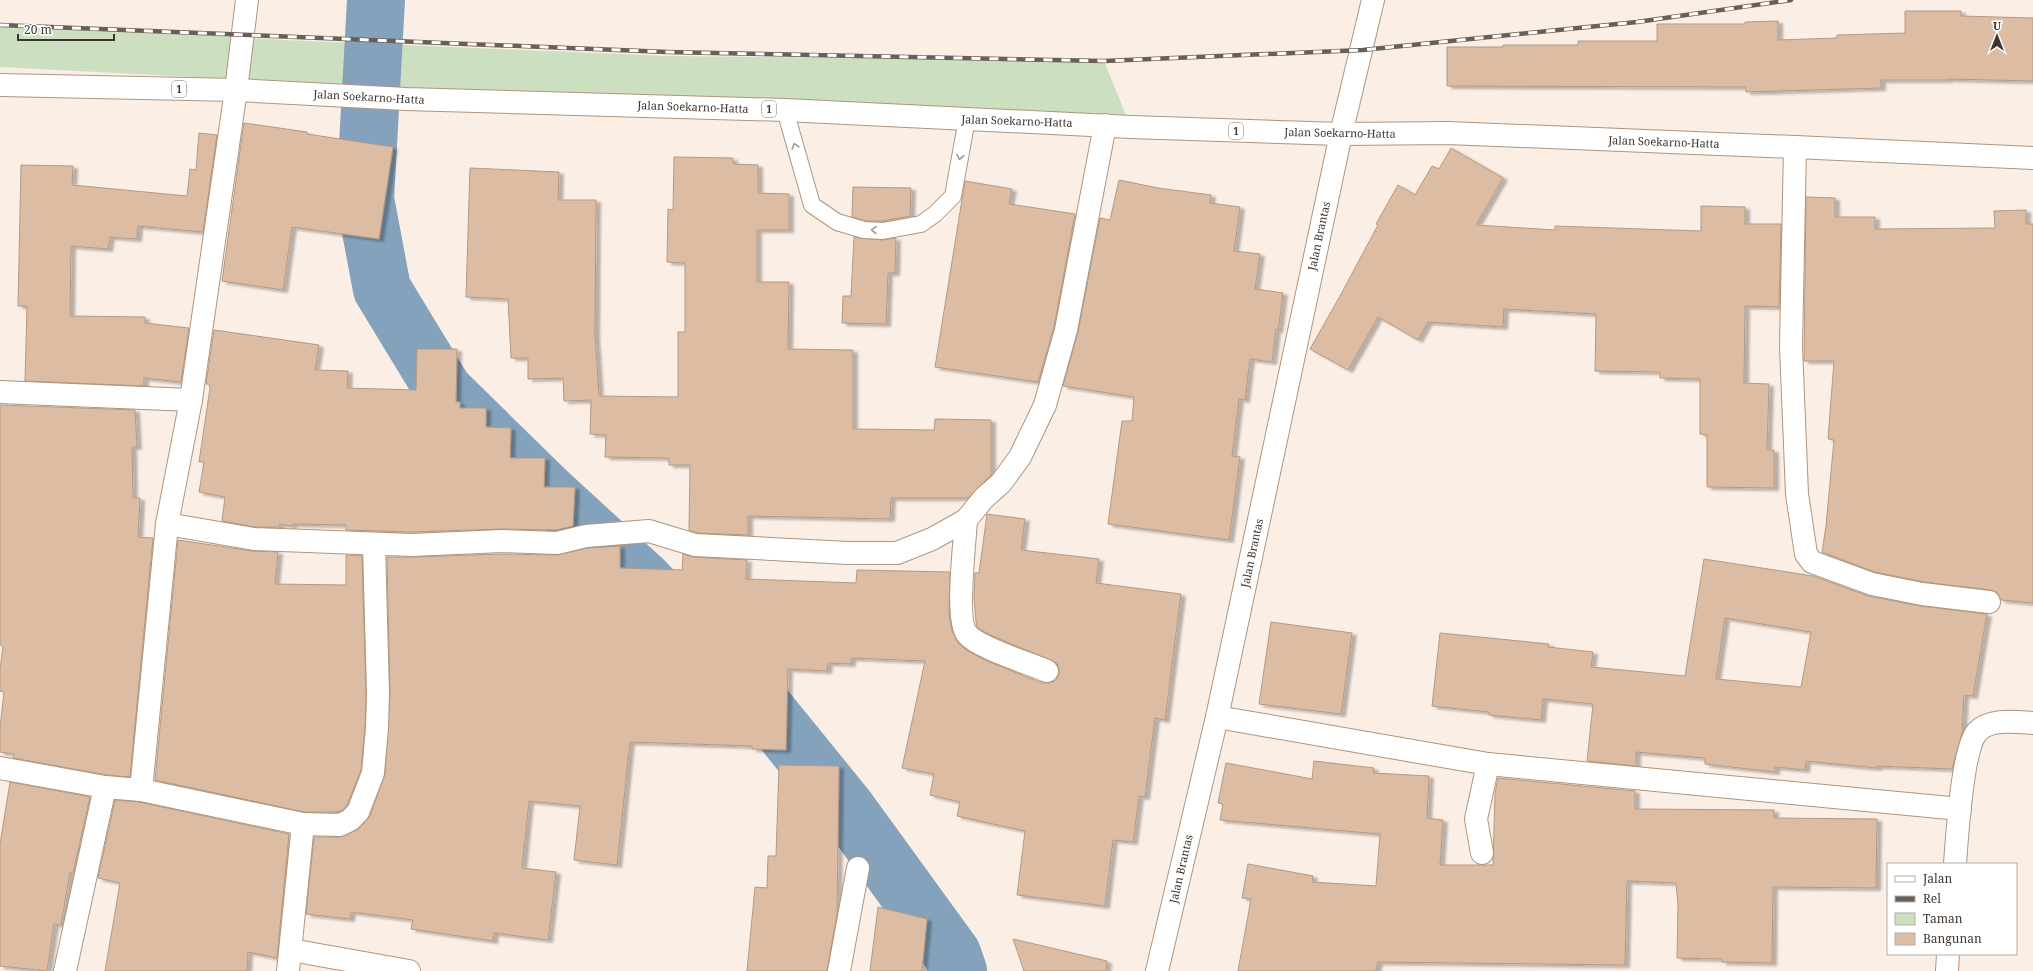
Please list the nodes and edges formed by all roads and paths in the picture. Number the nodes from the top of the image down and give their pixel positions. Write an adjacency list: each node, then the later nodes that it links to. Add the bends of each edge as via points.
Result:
1 (247, 0): 4 (main road)
2 (1373, 0): 8 (main road, Jalan Brantas)
3 (0, 85): 4 (main road, Jalan Soekarno-Hatta / 1)
4 (236, 90): 5 (main road, Jalan Soekarno-Hatta / 1, via 406,99); 12 (main road)
5 (785, 110): 6 (main road, Jalan Soekarno-Hatta / 1); 6 (lane, one-way to 5, via 953,196 921,224 883,231 864,230 837,222 812,205)
6 (967, 119): 7 (main road, Jalan Soekarno-Hatta / 1)
7 (1105, 125): 8 (main road, Jalan Soekarno-Hatta / 1); 13 (main road, via 1066,330 1045,405 1020,457 1001,483 984,498)
8 (1341, 134): 9 (main road, Jalan Soekarno-Hatta, via 1448,133); 18 (main road, Jalan Brantas)
9 (1795, 146): 10 (main road, Jalan Soekarno-Hatta); 16 (main road, via 1791,346 1797,494 1806,554 1812,562 1872,584 1922,594)
10 (2033, 158)
11 (0, 392): 12 (main road)
12 (191, 400): 14 (main road)
13 (966, 520): 15 (main road, via 932,539 897,553 848,553 702,545 649,531 586,536 557,543 502,541); 17 (main road, via 962,627 968,635 984,646)
14 (167, 524): 15 (main road, via 254,539); 23 (main road)
15 (374, 544): 25 (main road, via 378,694 373,773 358,812 350,820 340,825)
16 (1989, 602)
17 (1047, 670)
18 (1217, 717): 20 (main road); 35 (main road, Jalan Brantas)
19 (2033, 723): 24 (main road, via 1993,723 1978,732 1969,747)
20 (1488, 764): 24 (main road); 26 (main road, via 1476,819)
21 (0, 768): 22 (main road)
22 (105, 787): 23 (main road); 31 (main road)
23 (141, 790): 25 (main road)
24 (1960, 809): 27 (main road)
25 (303, 824): 29 (main road)
26 (1482, 853)
27 (1955, 863)
28 (858, 868): 34 (main road)
29 (291, 950): 32 (main road); 33 (main road)
30 (1948, 955): 36 (main road)
31 (65, 971)
32 (288, 971)
33 (409, 971)
34 (839, 971)
35 (1157, 971)
36 (1947, 971)

